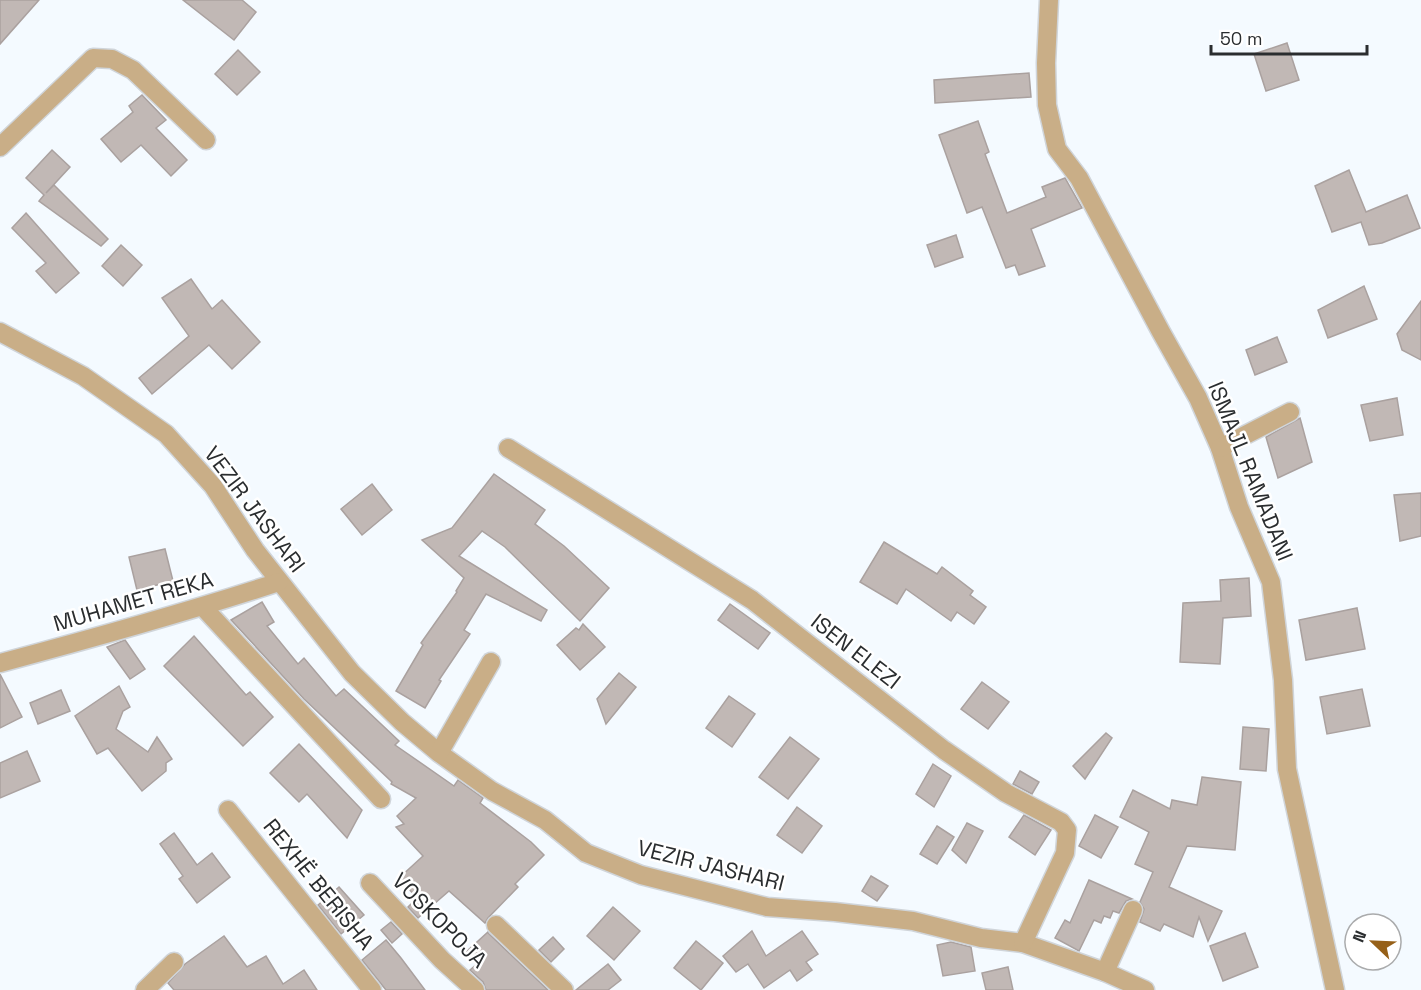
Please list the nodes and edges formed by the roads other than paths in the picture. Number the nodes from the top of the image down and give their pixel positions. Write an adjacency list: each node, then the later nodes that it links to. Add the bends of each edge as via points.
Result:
1 (1049, 0): 7 (street, ISMAJL RAMADANI, via 1047,105 1057,149 1079,178 1198,398)
2 (206, 140): 3 (street, via 133,70 112,59 93,58)
3 (0, 147)
4 (0, 332): 8 (street, VEZIR JASHARI, via 83,376 166,434 213,486)
5 (1290, 412): 7 (street)
6 (508, 448): 18 (street, ISEN ELEZI, via 752,600 944,750 1006,793 1061,822 1067,830 1065,853)
7 (1220, 448): 26 (street, ISMAJL RAMADANI, via 1239,507 1271,582 1283,680 1287,768)
8 (279, 582): 9 (street, MUHAMET REKA); 12 (street, VEZIR JASHARI, via 352,673)
9 (203, 607): 11 (street, MUHAMET REKA); 13 (street)
10 (490, 662): 12 (street)
11 (0, 663)
12 (439, 753): 18 (street, VEZIR JASHARI, via 545,820 586,853 641,875 766,907 913,921 981,938)
13 (381, 799)
14 (228, 810): 22 (street, REXHË BERISHA)
15 (370, 883): 23 (street, VOSKOPOJA, via 442,960)
16 (1133, 910): 20 (street)
17 (496, 925): 24 (street)
18 (1023, 943): 20 (street, VEZIR JASHARI)
19 (174, 962): 21 (street)
20 (1105, 972): 25 (street, VEZIR JASHARI)
21 (145, 990)
22 (372, 990)
23 (476, 990)
24 (564, 990)
25 (1145, 990)
26 (1335, 990)

